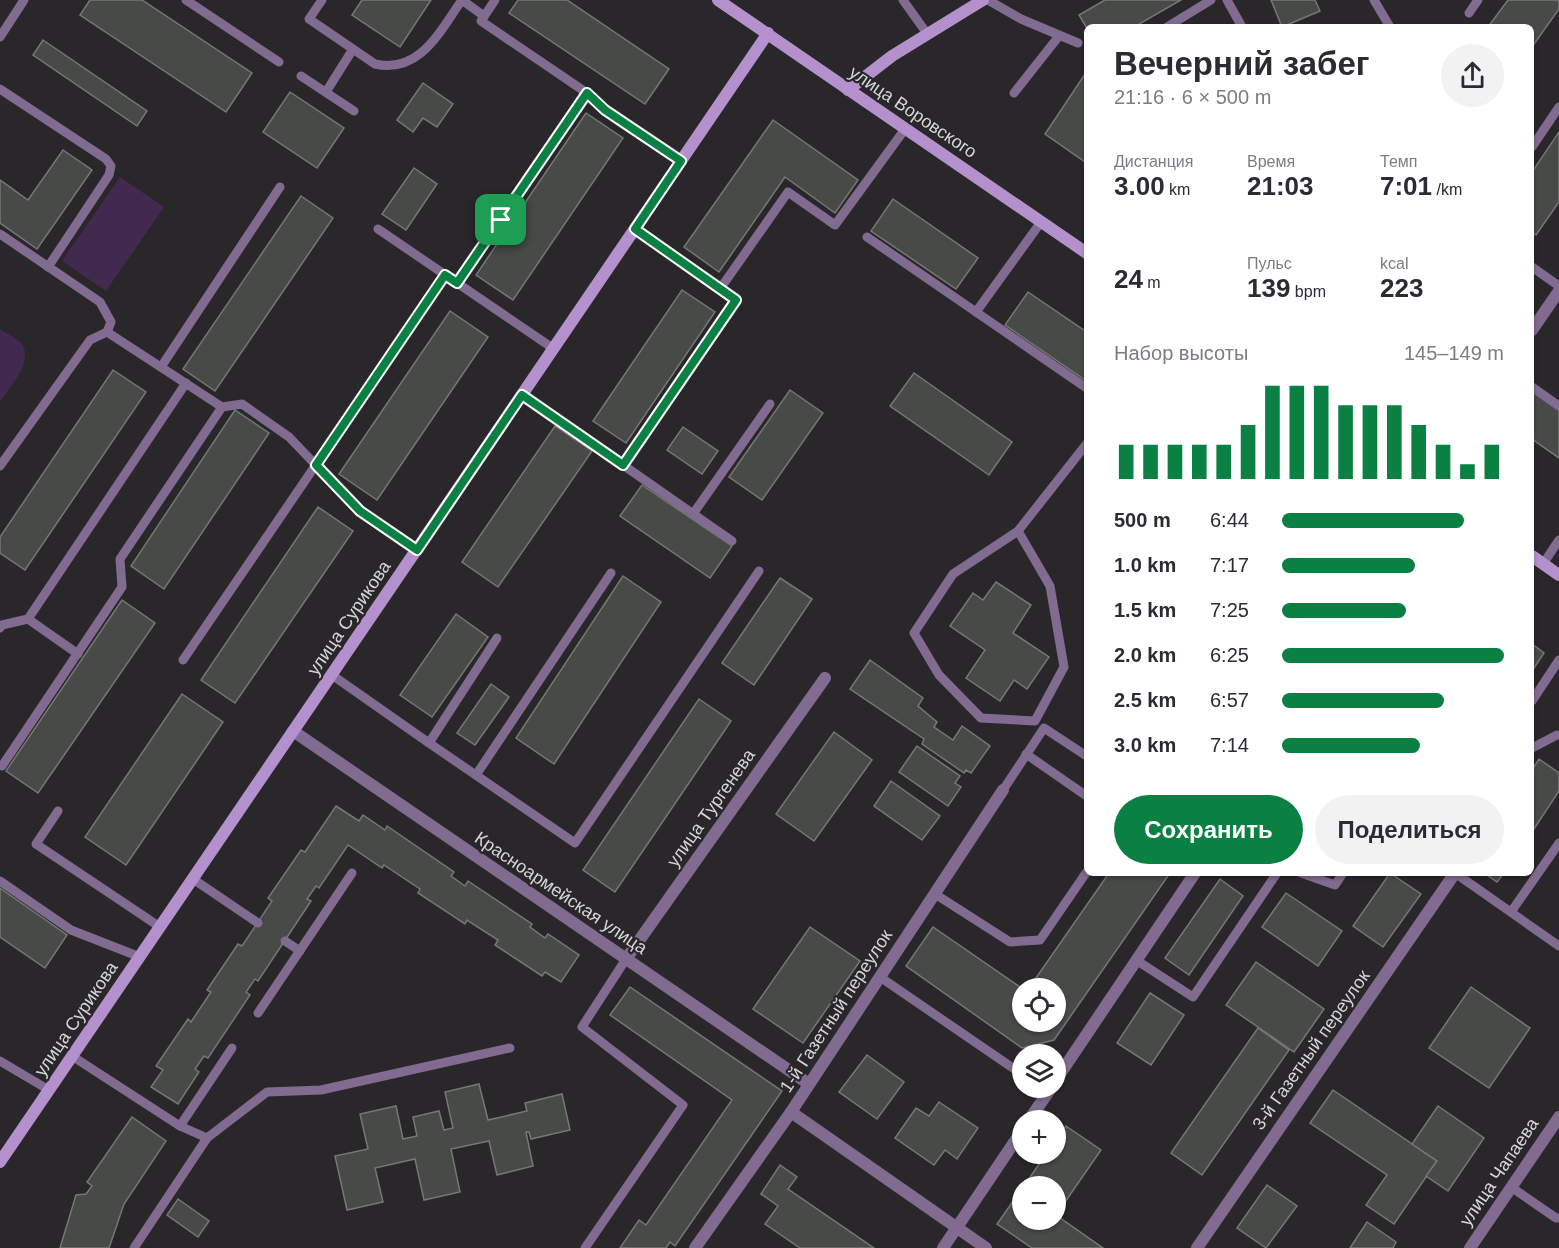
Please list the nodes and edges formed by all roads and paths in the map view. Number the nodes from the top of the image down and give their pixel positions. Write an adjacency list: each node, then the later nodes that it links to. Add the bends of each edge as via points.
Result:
1 (24, 0): 21 (lane)
2 (186, 0): 24 (lane)
3 (322, 0): 23 (lane, via 309,19)
4 (495, 0): 14 (lane)
5 (718, 0): 18 (street, улица Воровского)
6 (903, 0): 19 (lane)
7 (983, 0): 19 (street)
8 (988, 0): 20 (lane)
9 (1210, 0): 15 (lane)
10 (1227, 0): 16 (lane)
11 (1374, 0): 17 (lane)
12 (1478, 0): 13 (lane)
13 (1469, 13)
14 (484, 16): 23 (lane, via 462,0 420,56 400,64 375,64); 29 (lane, via 481,21)
15 (1172, 24)
16 (1240, 24)
17 (1388, 24)
18 (768, 33): 27 (street, улица Воровского); 35 (street, улица Сурикова)
19 (928, 35): 27 (street, via 892,56)
20 (1059, 36): 22 (lane); 30 (lane)
21 (0, 37)
22 (1078, 43)
23 (353, 49): 28 (lane)
24 (279, 62)
25 (301, 76): 28 (lane)
26 (0, 89): 43 (lane, via 111,166 109,175)
27 (848, 90): 33 (street, улица Воровского)
28 (326, 92): 32 (lane)
29 (587, 93): 35 (lane, via 605,110); 46 (lane)
30 (1014, 93)
31 (1559, 107): 34 (lane)
32 (354, 111)
33 (905, 129): 37 (street, улица Воровского); 48 (lane, via 835,225 788,192)
34 (1534, 144)
35 (681, 161): 39 (street, улица Сурикова)
36 (280, 187): 54 (lane)
37 (1041, 222): 42 (street, улица Воровского); 50 (lane)
38 (378, 229): 45 (lane)
39 (635, 229): 48 (lane); 53 (street, улица Сурикова)
40 (0, 234): 43 (lane)
41 (867, 237): 50 (lane)
42 (1084, 251)
43 (48, 267): 52 (lane, via 100,302 111,322)
44 (1534, 268): 47 (lane)
45 (445, 275): 46 (lane); 63 (lane)
46 (457, 283): 53 (lane)
47 (1559, 286)
48 (720, 289): 64 (lane, via 736,300)
49 (1559, 291): 51 (street)
50 (976, 312): 56 (lane)
51 (1534, 327)
52 (107, 332): 54 (lane); 65 (lane, via 90,340)
53 (554, 349): 58 (street, улица Сурикова)
54 (161, 367): 55 (lane)
55 (186, 383): 61 (lane); 76 (lane)
56 (1084, 386)
57 (1534, 388): 60 (lane)
58 (522, 395): 64 (lane); 70 (street, улица Сурикова)
59 (770, 404): 66 (lane)
60 (1559, 406)
61 (222, 407): 63 (lane, via 242,404 289,437); 79 (lane, via 120,559 122,587)
62 (1084, 447): 67 (lane)
63 (316, 465): 70 (lane, via 360,511); 80 (lane)
64 (623, 465): 66 (lane)
65 (0, 466)
66 (693, 514): 69 (lane)
67 (1018, 531): 67 (lane, via 953,574 914,633 939,675 981,718 1035,721 1064,668 1050,586)
68 (1559, 540): 72 (lane)
69 (732, 541)
70 (417, 550): 82 (street, улица Сурикова)
71 (1534, 557): 72 (street)
72 (1543, 564): 75 (street)
73 (759, 571): 92 (lane, via 575,843)
74 (611, 573): 92 (lane)
75 (1559, 575)
76 (27, 619): 77 (lane); 79 (lane)
77 (0, 628)
78 (497, 638): 87 (lane)
79 (78, 654): 91 (lane)
80 (183, 660)
81 (1559, 660): 84 (lane)
82 (332, 675): 85 (street, улица Сурикова); 87 (lane)
83 (825, 678): 115 (street, улица Тургенева)
84 (1534, 698)
85 (293, 732): 105 (street, улица Сурикова); 115 (street, Красноармейская улица)
86 (1558, 735): 88 (lane)
87 (429, 743): 92 (lane)
88 (1534, 747)
89 (1026, 754): 90 (lane, via 1044,728); 93 (lane); 94 (lane)
90 (1084, 754)
91 (2, 766)
92 (476, 774)
93 (1003, 790): 107 (street, 1-й Газетный переулок)
94 (1084, 794)
95 (58, 811): 110 (lane, via 36,844)
96 (1559, 843): 108 (lane)
97 (352, 873): 113 (lane)
98 (1084, 876): 107 (lane, via 1040,940 1010,942)
99 (1193, 876): 116 (street)
100 (1274, 876): 116 (lane, via 1192,997)
101 (1310, 876): 102 (lane, via 1335,885)
102 (1341, 876)
103 (1453, 876): 141 (street, 3-й Газетный переулок)
104 (1459, 876): 108 (lane)
105 (193, 879): 109 (lane); 110 (street, улица Сурикова)
106 (0, 881): 114 (lane, via 71,930)
107 (935, 894): 117 (street, 1-й Газетный переулок)
108 (1511, 912): 112 (lane)
109 (258, 923)
110 (160, 927): 114 (street, улица Сурикова)
111 (285, 941): 113 (lane)
112 (1559, 946)
113 (300, 951): 118 (lane)
114 (140, 957): 121 (street, улица Сурикова)
115 (627, 959): 125 (street, Красноармейская улица); 137 (lane, via 582,1027 683,1105)
116 (1136, 960): 123 (street)
117 (880, 977): 124 (lane); 125 (street, 1-й Газетный переулок)
118 (258, 1013)
119 (232, 1048): 129 (lane)
120 (510, 1048): 130 (lane, via 321,1090 267,1092)
121 (72, 1056): 126 (street, улица Сурикова); 129 (lane)
122 (0, 1061): 126 (lane)
123 (1066, 1065)
124 (1012, 1068)
125 (809, 1084): 127 (street, 1-й Газетный переулок)
126 (49, 1090): 132 (street, улица Сурикова)
127 (791, 1112): 135 (street); 138 (street, 1-й Газетный переулок)
128 (1559, 1117): 133 (street, улица Чапаева)
129 (180, 1126): 130 (lane)
130 (207, 1138): 136 (lane)
131 (1012, 1145): 135 (street)
132 (0, 1162)
133 (1511, 1187): 134 (lane); 142 (street, улица Чапаева)
134 (1559, 1218)
135 (957, 1227): 139 (street); 140 (street)
136 (134, 1248)
137 (585, 1248)
138 (695, 1248)
139 (943, 1248)
140 (986, 1248)
141 (1197, 1248)
142 (1470, 1248)

